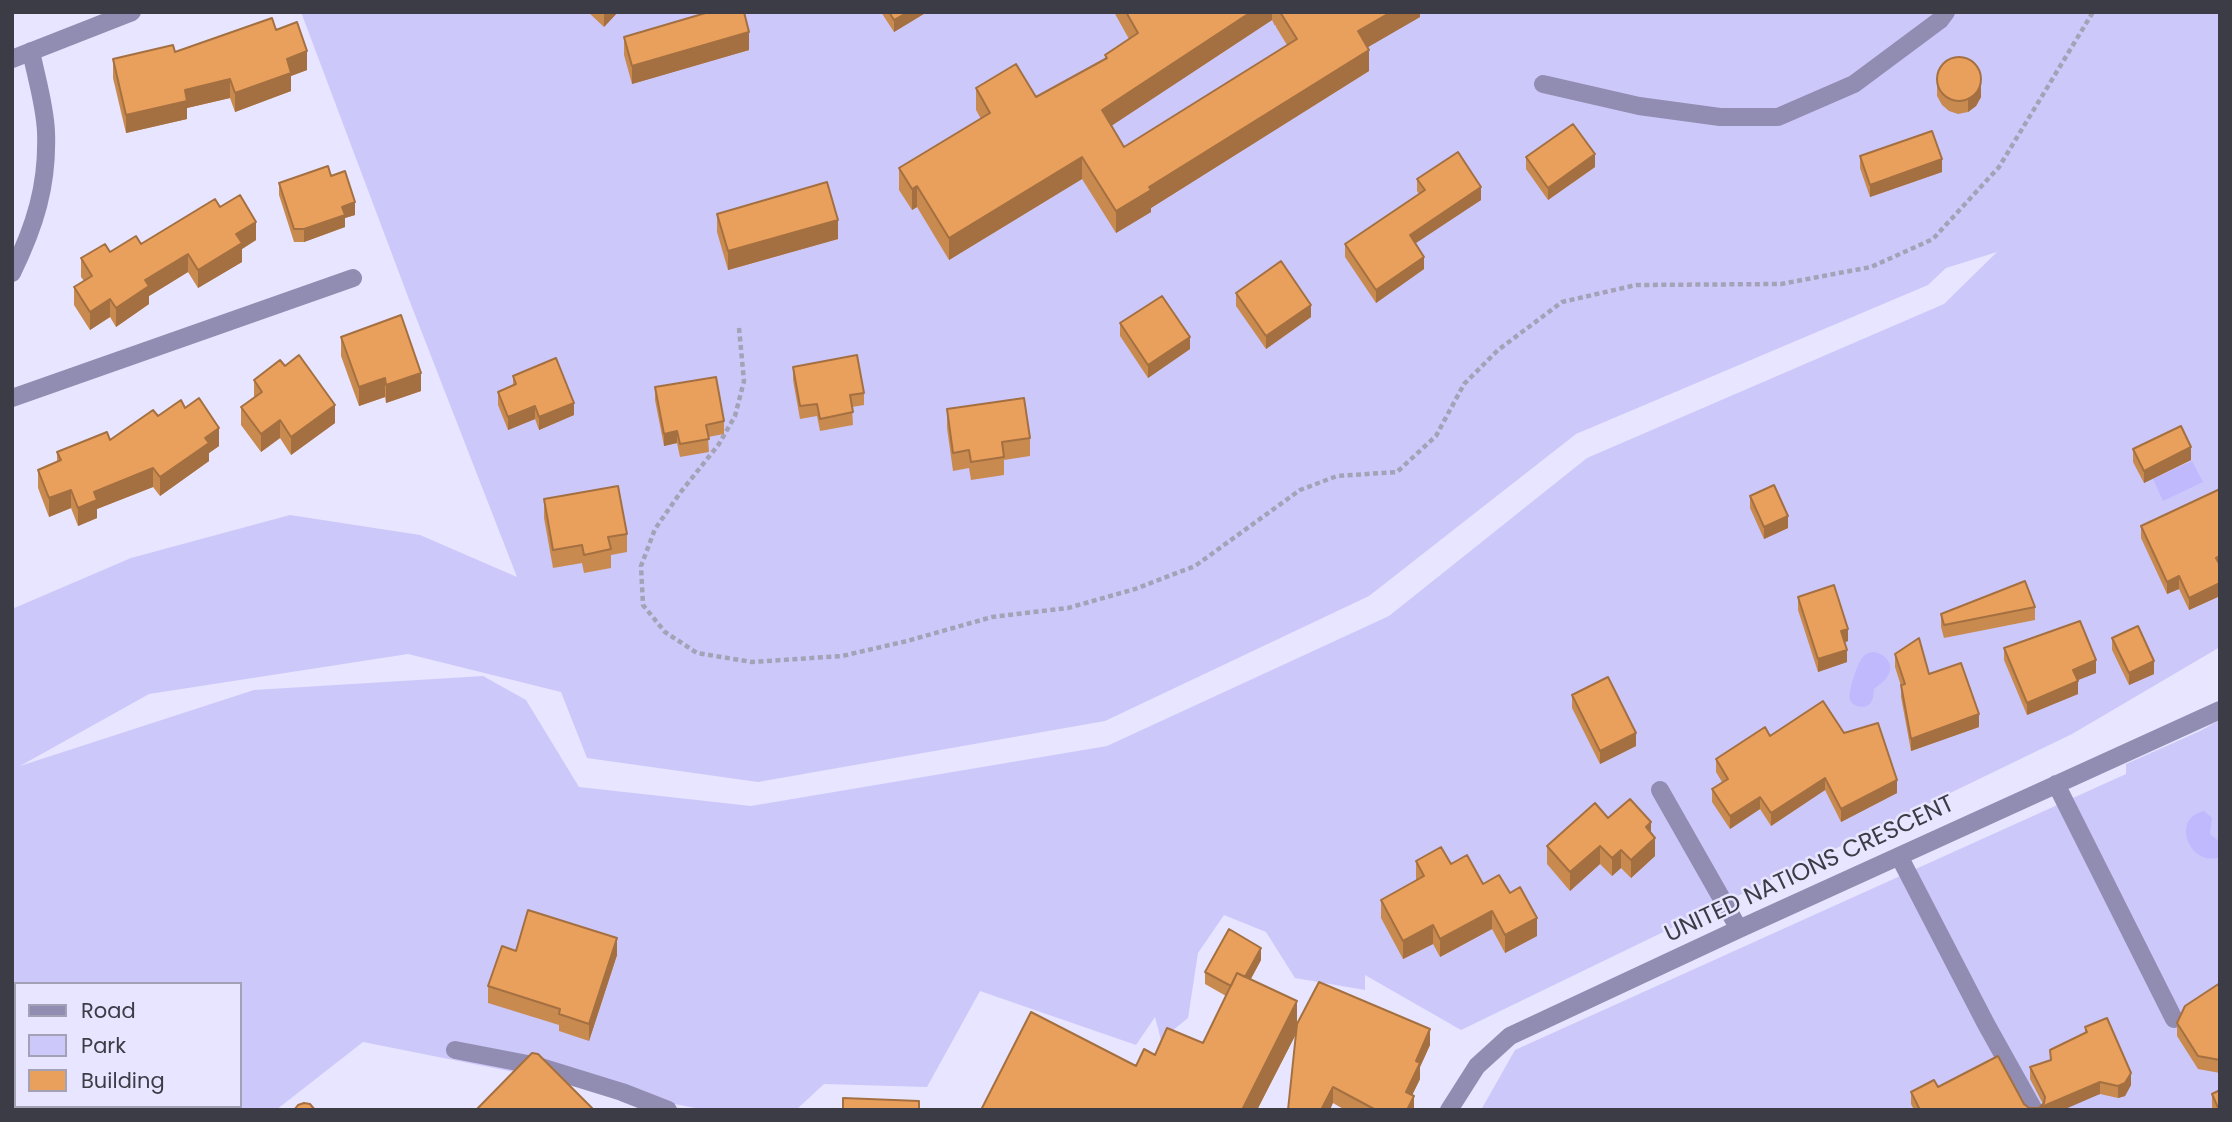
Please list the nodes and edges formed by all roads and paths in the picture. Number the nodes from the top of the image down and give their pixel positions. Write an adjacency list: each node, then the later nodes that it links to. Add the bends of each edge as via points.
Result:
1 (132, 12): 4 (street)
2 (1946, 12): 6 (street, via 1854,84 1778,117 1720,117 1639,106)
3 (2093, 12): 9 (path, via 1999,167 1933,240 1871,267 1781,284 1636,285 1563,302 1498,349 1464,384 1436,436 1397,472 1337,476 1300,491 1195,566 1068,608 992,618 842,656 752,662 698,653 665,632 643,605 641,566 655,529 735,416 744,381)
4 (32, 51): 5 (street); 7 (street, via 46,130 45,183 29,239)
5 (12, 59)
6 (1543, 84)
7 (12, 273)
8 (353, 278): 10 (street)
9 (739, 328)
10 (12, 398)
11 (2220, 710): 12 (street, UNITED NATIONS CRESCENT)
12 (2056, 784): 14 (street, UNITED NATIONS CRESCENT); 16 (street)
13 (1660, 790): 15 (street)
14 (1899, 856): 15 (street, UNITED NATIONS CRESCENT); 20 (street)
15 (1739, 929): 19 (street, UNITED NATIONS CRESCENT, via 1510,1036 1477,1066)
16 (2174, 1019)
17 (455, 1050): 18 (street, via 538,1066)
18 (668, 1110)
19 (1449, 1110)
20 (2034, 1110)

